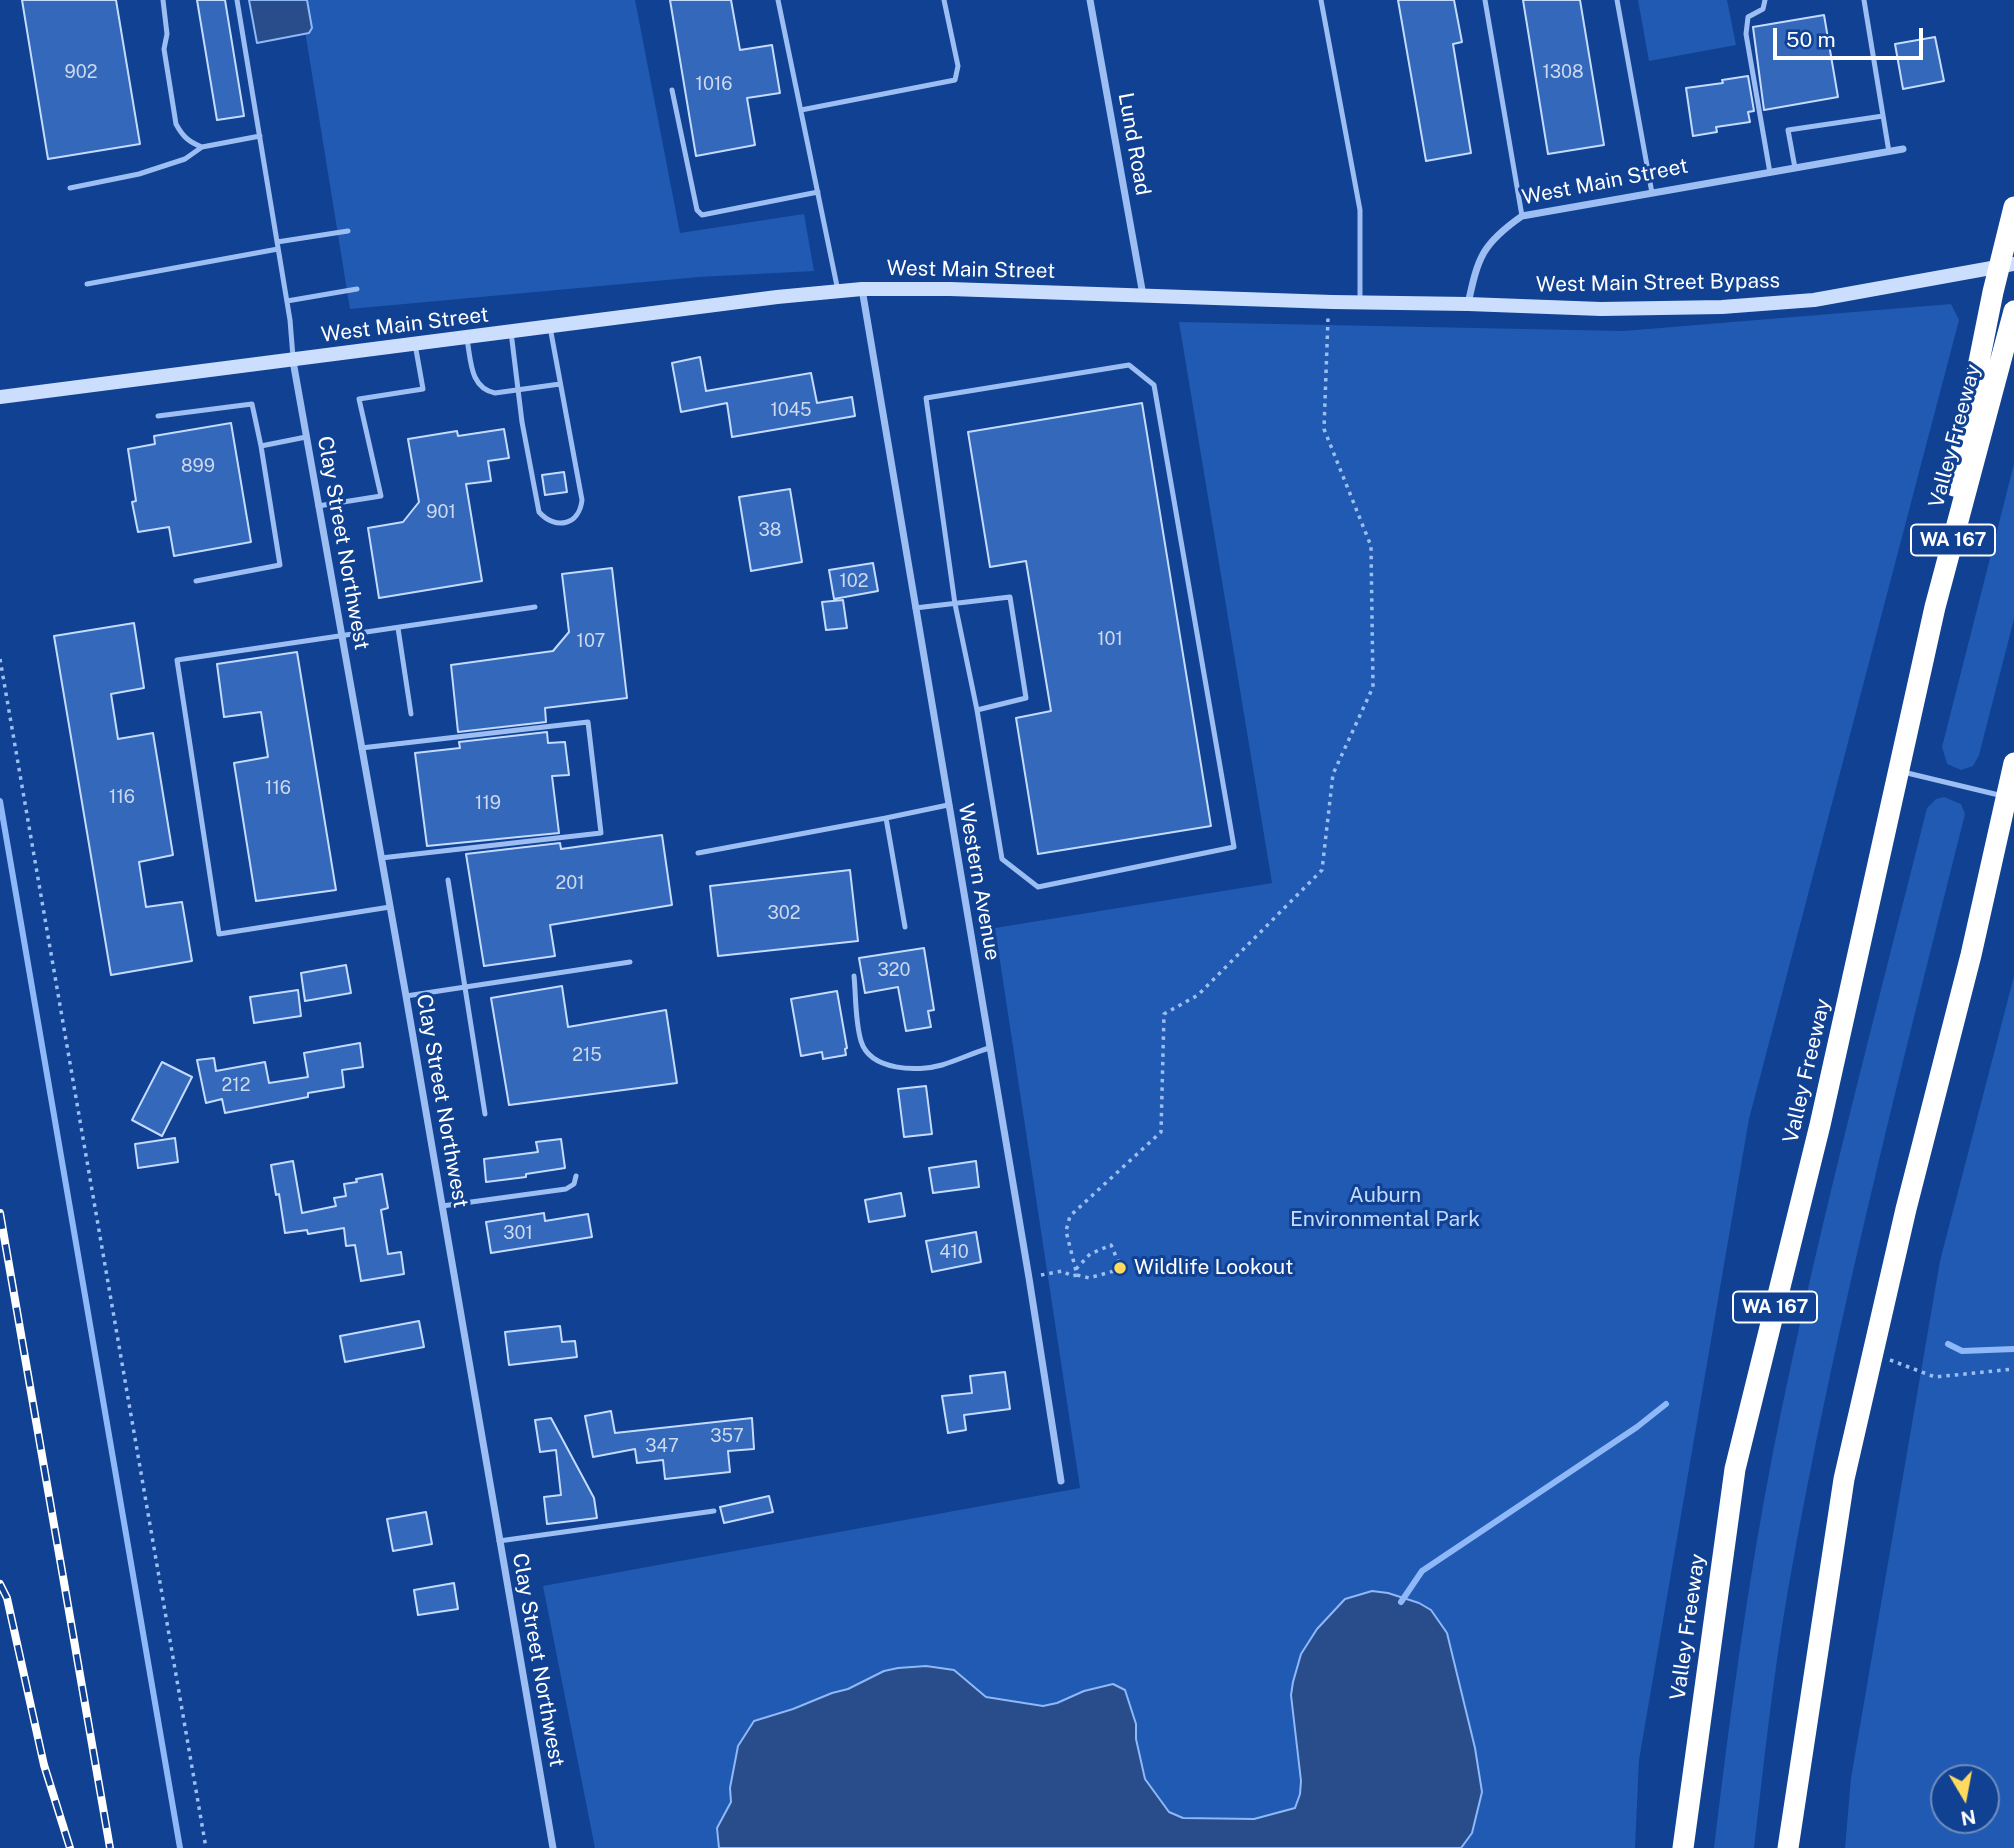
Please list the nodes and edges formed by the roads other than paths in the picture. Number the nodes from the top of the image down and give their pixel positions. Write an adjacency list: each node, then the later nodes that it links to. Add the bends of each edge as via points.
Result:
1 (163, 0): 15 (lane, via 164,49 176,124 191,143)
2 (237, 0): 14 (lane)
3 (778, 0): 12 (lane)
4 (944, 0): 12 (lane, via 958,66 955,80)
5 (1090, 0): 32 (street, Lund Road)
6 (1321, 0): 34 (lane, via 1360,210)
7 (1485, 0): 24 (lane)
8 (1617, 0): 22 (lane)
9 (1765, 0): 19 (lane, via 1763,9 1748,17 1746,34)
10 (1864, 0): 13 (lane)
11 (672, 90): 21 (lane, via 697,210 702,215)
12 (801, 110): 21 (lane)
13 (1883, 116): 17 (lane); 18 (lane, via 1788,130)
14 (260, 136): 15 (lane); 26 (lane)
15 (202, 147): 20 (lane, via 185,159 139,174)
16 (1903, 149): 17 (street, West Main Street)
17 (1889, 152): 18 (street, West Main Street)
18 (1795, 168): 19 (street, West Main Street)
19 (1770, 173): 22 (street, West Main Street)
20 (70, 188)
21 (818, 192): 31 (lane)
22 (1652, 194): 24 (street, West Main Street)
23 (2014, 207): 49 (highway, via 1955,481)
24 (1522, 216): 35 (street, West Main Street, via 1486,248)
25 (348, 231): 26 (lane)
26 (278, 245): 28 (lane); 33 (lane)
27 (2014, 264): 35 (main road, West Main Street Bypass, via 1814,300 1722,307)
28 (87, 284)
29 (357, 289): 33 (lane)
30 (862, 289): 31 (main road, West Main Street); 32 (main road, West Main Street); 53 (street, Western Avenue)
31 (838, 291): 37 (main road, West Main Street)
32 (1143, 295): 34 (main road, West Main Street)
33 (287, 301): 41 (lane)
34 (1360, 302): 35 (main road, West Main Street)
35 (1468, 304)
36 (2014, 311): 49 (highway, Valley Freeway / WA 167)
37 (550, 327): 38 (main road, West Main Street); 42 (lane)
38 (511, 332): 39 (main road, West Main Street); 43 (lane)
39 (466, 338): 40 (main road, West Main Street); 43 (lane, via 480,387 495,393)
40 (415, 344): 41 (main road, West Main Street); 48 (lane, via 423,389 359,399 381,496)
41 (293, 360): 44 (main road, West Main Street); 46 (street, Clay Street Northwest)
42 (560, 384): 43 (lane); 43 (lane, via 582,500 577,517 568,522 556,523 539,512)
43 (518, 390)
44 (0, 397)
45 (158, 416): 47 (lane, via 252,404)
46 (306, 437): 47 (lane); 48 (street, Clay Street Northwest)
47 (261, 446): 50 (lane, via 280,565)
48 (318, 506): 55 (street, Clay Street Northwest)
49 (1946, 567): 60 (highway, Valley Freeway / WA 167)
50 (196, 581)
51 (955, 604): 53 (lane); 56 (lane); 56 (lane, via 1010,597 1026,698); 56 (lane, via 926,398 1129,365 1154,385 1234,847 1038,887 1002,859)
52 (535, 607): 54 (lane)
53 (915, 608): 63 (street, Western Avenue)
54 (398, 628): 55 (lane); 57 (lane)
55 (341, 636): 58 (street, Clay Street Northwest); 68 (lane, via 177,660 219,934)
56 (977, 710)
57 (411, 714)
58 (361, 748): 66 (street, Clay Street Northwest); 66 (lane, via 588,722 601,833)
59 (2014, 763): 62 (highway)
60 (1899, 771): 62 (lane); 82 (highway, Valley Freeway / WA 167, via 1820,1125 1735,1469)
61 (2014, 773): 62 (highway)
62 (2006, 796): 83 (highway, via 1844,1479)
63 (948, 806): 64 (lane); 74 (street, Western Avenue)
64 (886, 818): 65 (lane); 69 (lane)
65 (698, 853)
66 (381, 858): 68 (street, Clay Street Northwest)
67 (448, 880): 72 (lane)
68 (390, 907): 73 (street, Clay Street Northwest)
69 (905, 927)
70 (630, 962): 72 (lane)
71 (854, 976): 74 (lane, via 861,1042 870,1056 886,1066 941,1066)
72 (464, 986): 73 (lane); 75 (lane)
73 (407, 996): 77 (street, Clay Street Northwest)
74 (989, 1048): 78 (street, Western Avenue)
75 (485, 1114)
76 (576, 1176): 77 (lane, via 575,1184 566,1189)
77 (442, 1206): 80 (street, Clay Street Northwest)
78 (1061, 1481)
79 (714, 1511): 80 (lane)
80 (499, 1541): 81 (street, Clay Street Northwest)
81 (553, 1848)
82 (1683, 1848)
83 (1788, 1848)

